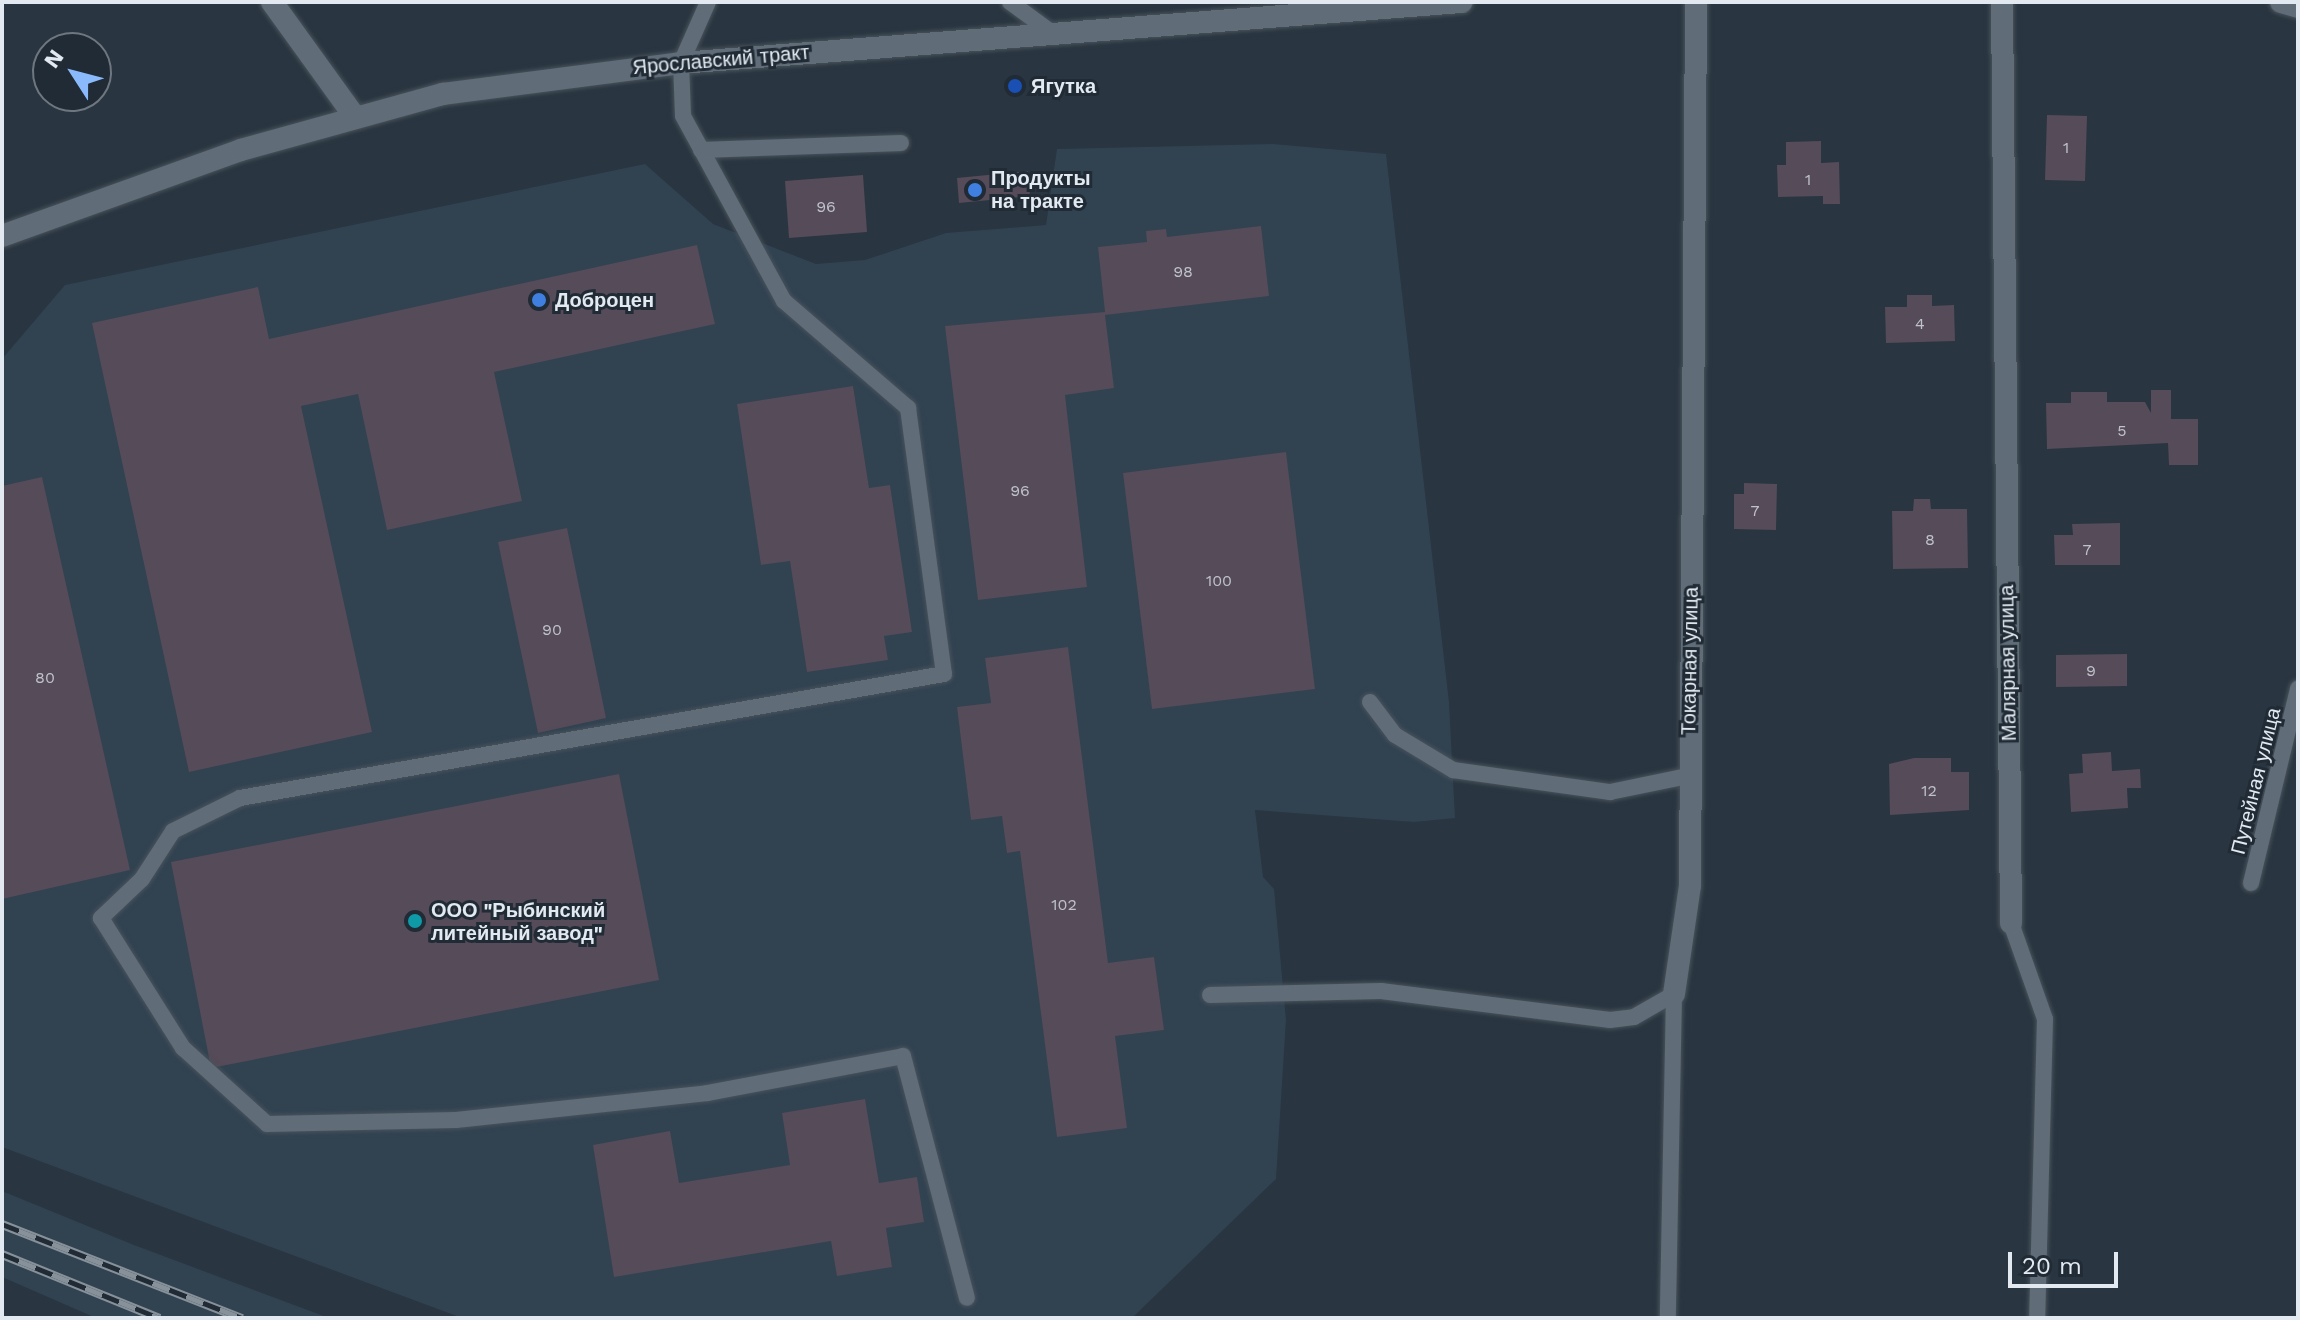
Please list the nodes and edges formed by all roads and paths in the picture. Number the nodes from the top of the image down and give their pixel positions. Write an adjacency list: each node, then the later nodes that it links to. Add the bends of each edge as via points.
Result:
1 (272, 2): 11 (street)
2 (708, 2): 10 (lane)
3 (1010, 2): 9 (lane)
4 (1462, 2): 9 (street, Ярославский тракт)
5 (1696, 2): 17 (street, Токарная улица)
6 (2002, 2): 19 (street, Малярная улица)
7 (2281, 2): 8 (street)
8 (2298, 7)
9 (1051, 32): 10 (street, Ярославский тракт)
10 (681, 63): 11 (street, Ярославский тракт, via 443,94); 13 (lane, via 683,116)
11 (355, 117): 14 (street, Ярославский тракт)
12 (901, 143): 13 (lane)
13 (701, 150): 22 (lane, via 784,301 908,408 944,674 240,798 173,831 142,879 101,918 183,1048 267,1124 456,1120 708,1093 903,1056)
14 (2, 236)
15 (2298, 689): 18 (lane, Путейная улица)
16 (1370, 702): 17 (lane, via 1395,735 1453,770 1610,792)
17 (1688, 776): 20 (street, Токарная улица, via 1690,885)
18 (2251, 883)
19 (2011, 923): 24 (lane, Малярная улица, via 2045,1019)
20 (1674, 994): 21 (lane, via 1634,1017 1610,1020 1381,991); 23 (lane, Токарная улица)
21 (1210, 995)
22 (967, 1298)
23 (1668, 1318)
24 (2037, 1318)

